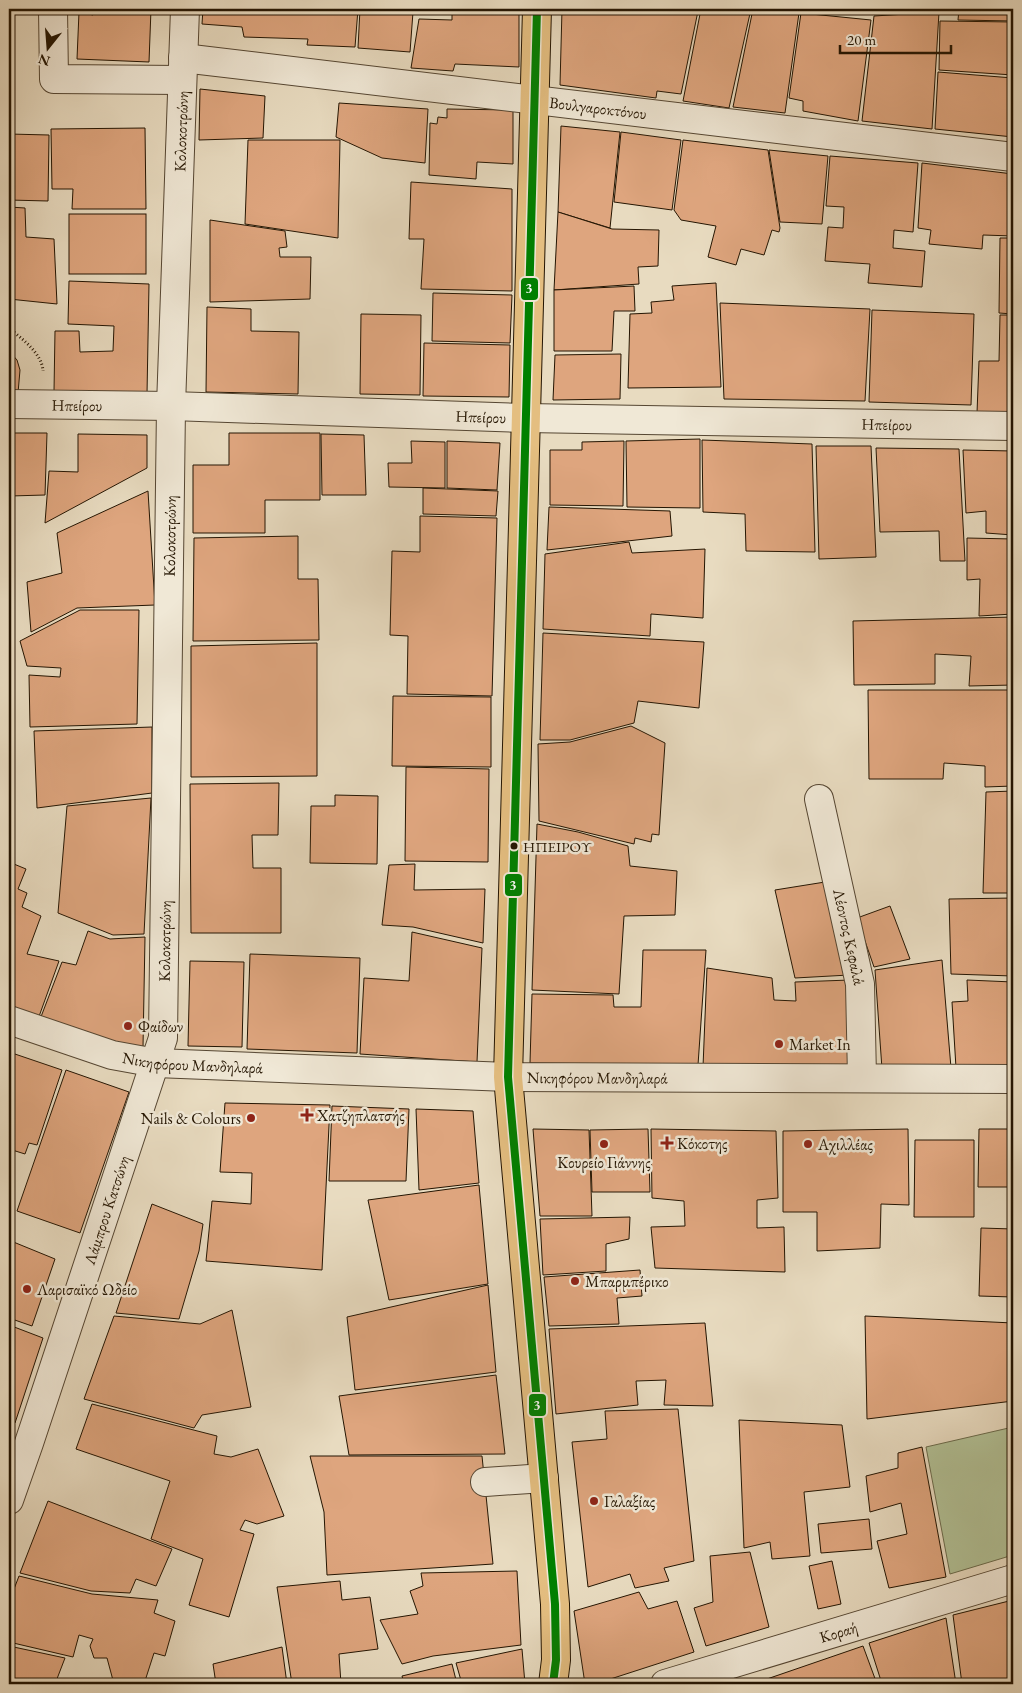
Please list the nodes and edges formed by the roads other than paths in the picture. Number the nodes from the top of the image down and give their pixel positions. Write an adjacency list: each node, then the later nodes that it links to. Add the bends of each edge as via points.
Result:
1 (53, 9): 4 (street, Βουλγαροκτόνου, via 54,79)
2 (185, 9): 4 (street, Κολοκοτρώνη)
3 (537, 9): 5 (main road)
4 (183, 69): 5 (street, Βουλγαροκτόνου); 8 (street, Κολοκοτρώνη)
5 (534, 100): 6 (street, Βουλγαροκτόνου); 9 (main road)
6 (1013, 156)
7 (9, 404): 8 (street, Ηπείρου)
8 (171, 406): 9 (street, Ηπείρου); 13 (street, Κολοκοτρώνη, via 163,1038)
9 (526, 418): 10 (street, Ηπείρου); 14 (main road)
10 (1013, 426)
11 (819, 799): 15 (street, Λέοντος Κεφαλά, via 860,984)
12 (9, 1020): 13 (street, Νικηφόρου Μανδηλαρά, via 112,1055)
13 (156, 1063): 14 (street, Νικηφόρου Μανδηλαρά); 17 (street, Λάμπρου Κατσώνη)
14 (508, 1077): 15 (street, Νικηφόρου Μανδηλαρά); 18 (main road)
15 (862, 1077): 16 (street, Νικηφόρου Μανδηλαρά)
16 (1013, 1079)
17 (19, 1445): 20 (street, Λάμπρου Κατσώνη)
18 (544, 1478): 19 (street); 22 (main road, via 555,1604 556,1660)
19 (485, 1482)
20 (9, 1500)
21 (1013, 1579): 23 (street, Κοραή)
22 (552, 1684)
23 (665, 1684)

